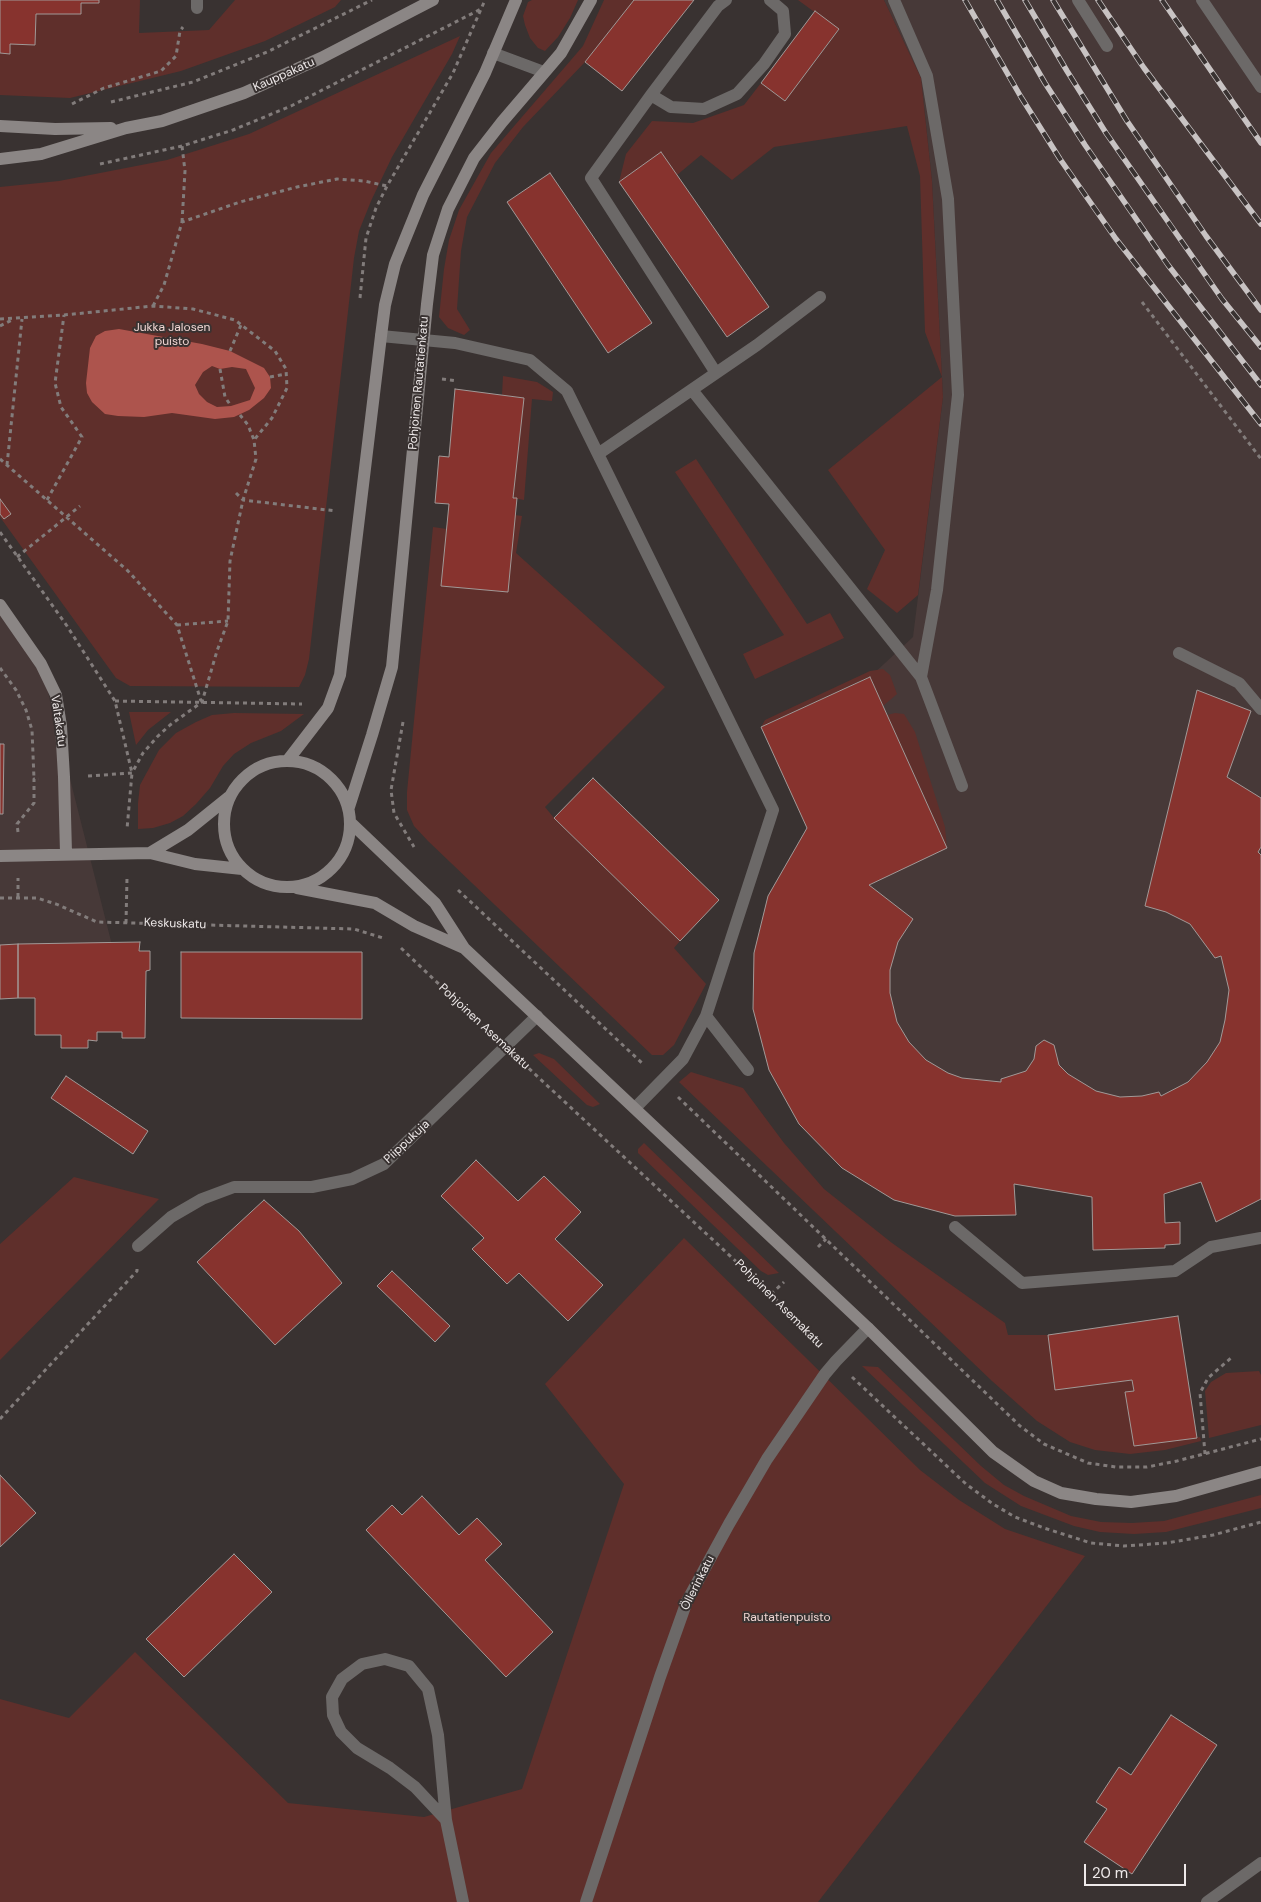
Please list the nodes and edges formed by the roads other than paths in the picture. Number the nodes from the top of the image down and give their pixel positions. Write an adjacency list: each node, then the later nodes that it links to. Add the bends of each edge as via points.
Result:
1 (433, 0): 15 (street, Kauppakatu, via 321,58 244,93 181,115)
2 (516, 0): 10 (street)
3 (591, 0): 11 (street, Pohjoinen Rautatienkatu, via 561,52)
4 (726, 0): 13 (street, via 718,6)
5 (770, 0): 13 (street, via 783,11 785,34 737,94 704,109 671,107)
6 (894, 0): 25 (street, via 927,76 948,199 958,395 937,590)
7 (1078, 0): 9 (street)
8 (1202, 0): 12 (street)
9 (1107, 46)
10 (493, 53): 11 (street); 18 (street, via 423,195 395,264)
11 (544, 72): 19 (street, Pohjoinen Rautatienkatu, via 474,158 448,209 433,255)
12 (1261, 87)
13 (651, 94): 20 (street, via 591,178)
14 (0, 126): 15 (street, Kauppakatu)
15 (126, 128): 16 (street, Kauppakatu, via 40,154)
16 (0, 159)
17 (820, 297): 20 (street)
18 (381, 336): 19 (street); 27 (street, via 340,675 328,708)
19 (424, 340): 22 (street, via 455,343 530,360 567,391); 30 (street, Pohjoinen Rautatienkatu, via 392,667)
20 (716, 373): 21 (street)
21 (692, 390): 22 (street); 25 (street)
22 (598, 454): 39 (street, via 774,810)
23 (0, 605): 32 (street, Valtakatu, via 41,664 56,695)
24 (1179, 653): 26 (street, via 1239,683)
25 (921, 677): 28 (street)
26 (1261, 709)
27 (288, 760): 29 (street, via 253,770); 30 (street, via 308,763 326,774 340,788)
28 (962, 786)
29 (229, 797): 33 (street, via 188,830); 35 (street, via 224,816 225,835 231,853)
30 (349, 807): 31 (street)
31 (351, 823): 36 (street, via 348,842 340,860 327,874 310,883); 37 (street, via 435,903)
32 (66, 853): 33 (street); 34 (street)
33 (150, 853): 35 (street, via 195,864)
34 (0, 856)
35 (242, 869): 36 (street, via 274,886)
36 (292, 887): 37 (street, via 375,903 414,926)
37 (464, 948): 38 (street)
38 (537, 1016): 41 (street); 44 (street, Piippukuja, via 384,1164 352,1180 312,1187 234,1187 202,1198 171,1217)
39 (706, 1016): 40 (street); 41 (street, via 683,1059)
40 (748, 1070)
41 (635, 1108): 45 (street)
42 (955, 1227): 43 (street, via 1022,1283 1175,1271 1211,1247)
43 (1261, 1238)
44 (138, 1246)
45 (868, 1328): 46 (street, via 993,1452 1034,1481 1061,1493 1131,1502 1176,1496); 50 (street, Öllerinkatu, via 836,1361 768,1459 687,1601)
46 (1261, 1472)
47 (446, 1820): 47 (street, via 438,1735 428,1689 409,1666 386,1659 362,1664 342,1679 332,1698 333,1715 340,1732 357,1748 415,1787); 49 (street)
48 (1261, 1863): 51 (street)
49 (463, 1902)
50 (586, 1902)
51 (1207, 1902)

